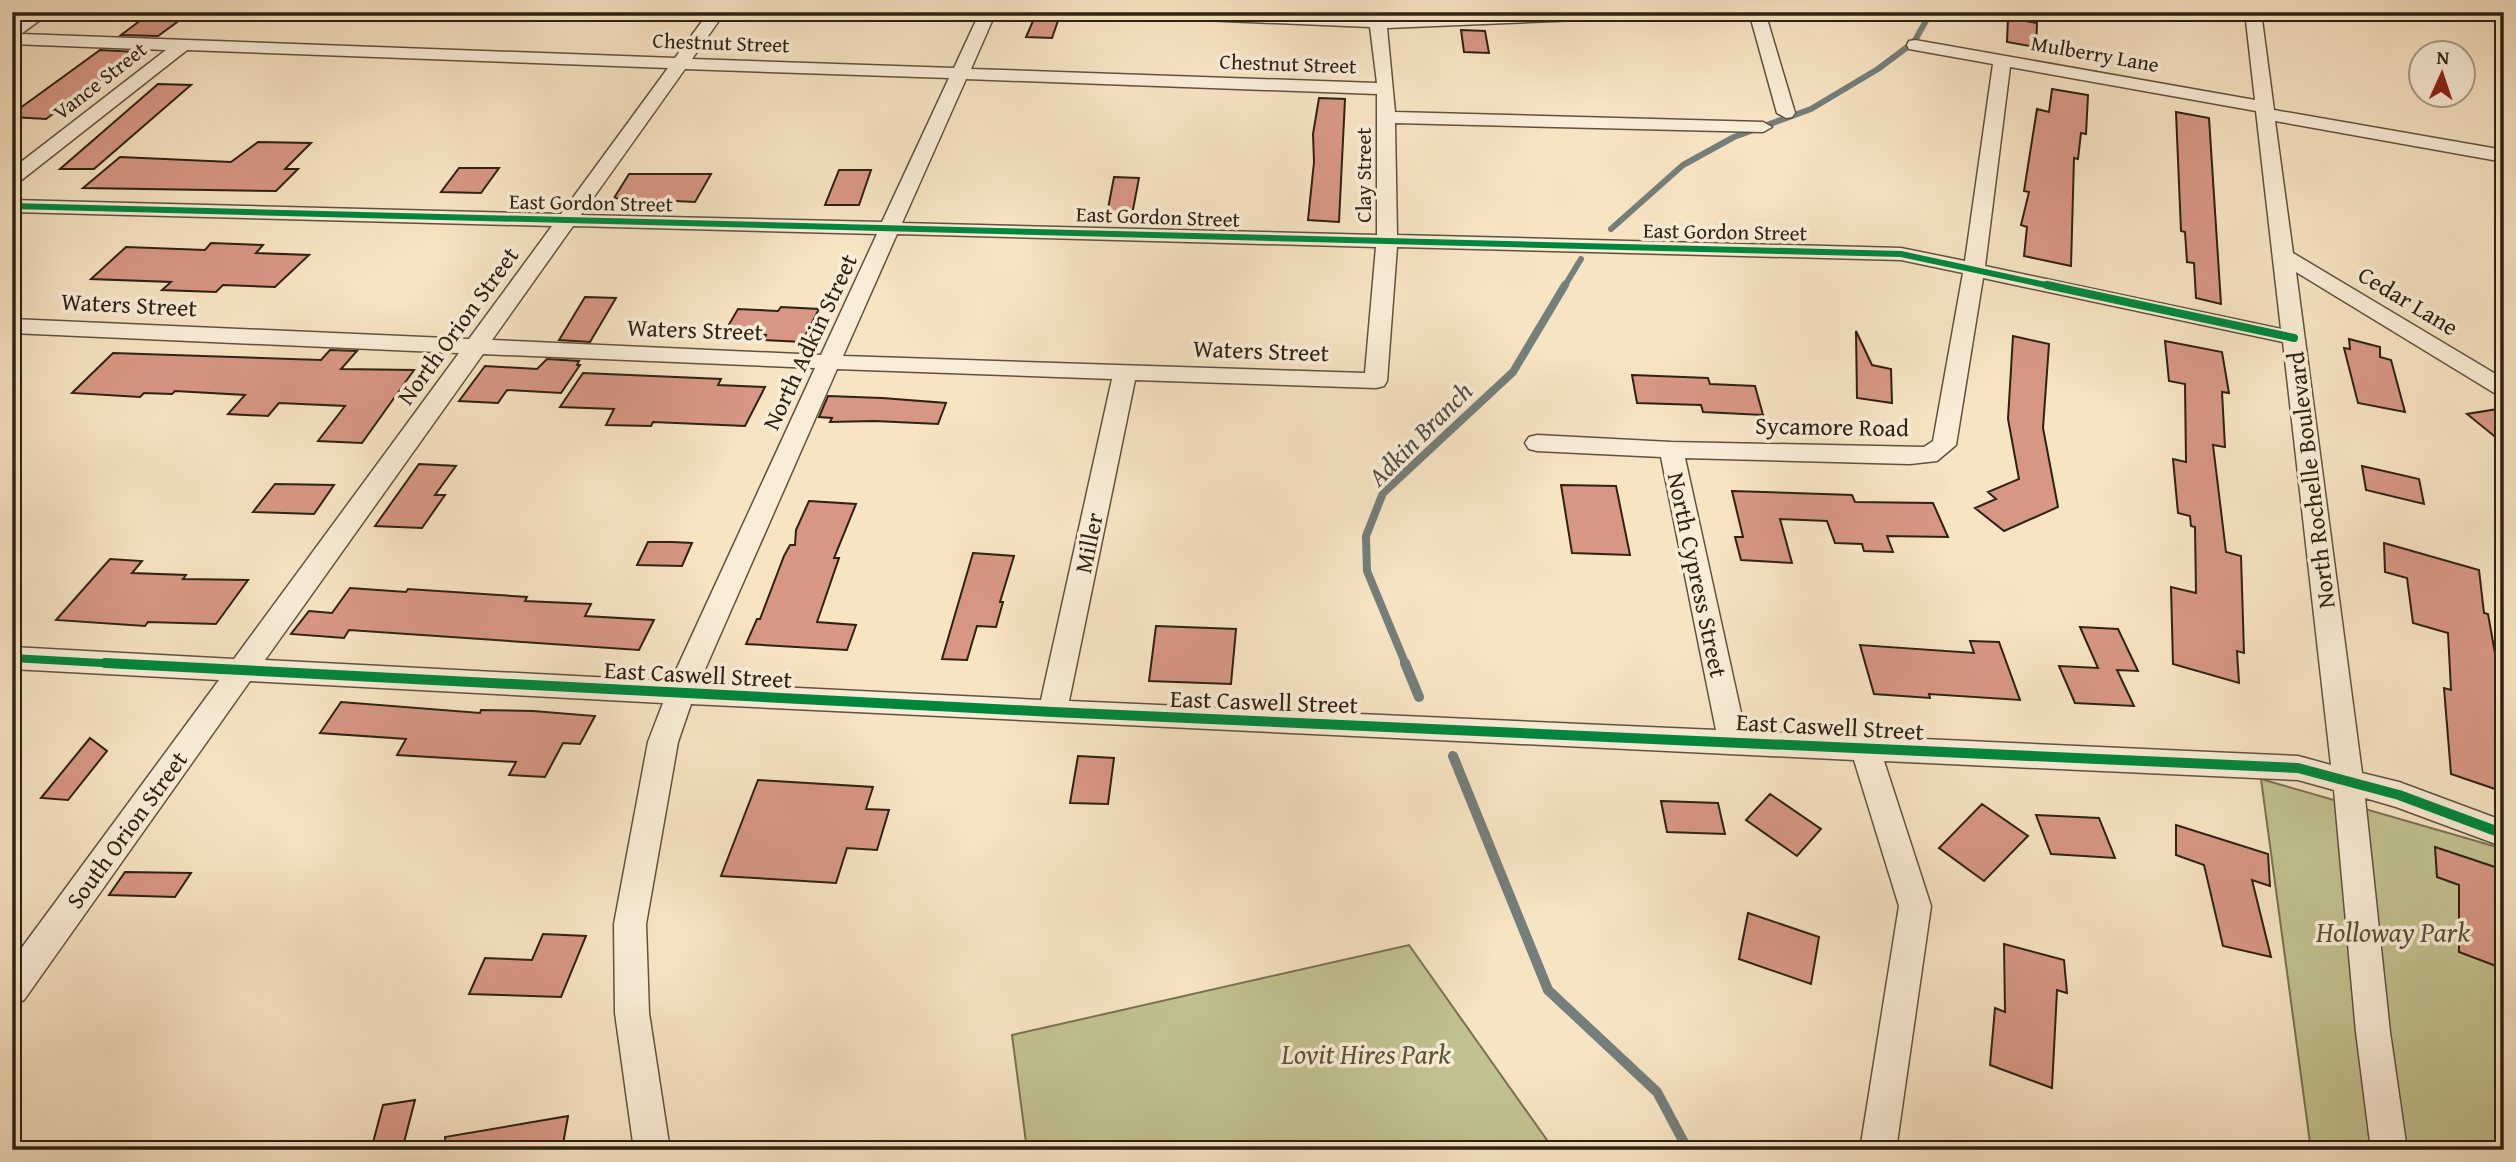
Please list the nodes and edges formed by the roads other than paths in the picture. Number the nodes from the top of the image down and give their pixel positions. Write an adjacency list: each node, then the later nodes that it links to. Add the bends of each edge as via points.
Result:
1 (43, 12): 11 (street)
2 (717, 12): 16 (street, North Orion Street)
3 (988, 12): 17 (street, North Adkin Street)
4 (1131, 12): 8 (street)
5 (1648, 12): 9 (street)
6 (1757, 12): 20 (street)
7 (2253, 12): 19 (street, North Rochelle Boulevard)
8 (1174, 13): 10 (street)
9 (1595, 13): 10 (street)
10 (1375, 18): 18 (street, Clay Street)
11 (12, 33)
12 (12, 39): 14 (street, Chestnut Street)
13 (1915, 45): 15 (street, Mulberry Lane)
14 (183, 46): 16 (street, Chestnut Street); 24 (street, Vance Street)
15 (2002, 60): 19 (street, Mulberry Lane); 30 (street, Sycamore Road)
16 (679, 64): 17 (street, Chestnut Street); 26 (street, North Orion Street)
17 (960, 75): 18 (street, Chestnut Street); 27 (street, North Adkin Street)
18 (1386, 89): 21 (street, Clay Street)
19 (2266, 111): 23 (street, Mulberry Lane); 29 (street, North Rochelle Boulevard)
20 (1786, 113)
21 (1386, 117): 22 (street); 28 (street, Clay Street)
22 (1763, 127)
23 (2504, 156)
24 (12, 178)
25 (12, 206): 26 (street, East Gordon Street)
26 (566, 220): 27 (street, East Gordon Street); 33 (street, North Orion Street)
27 (891, 226): 28 (street, East Gordon Street); 34 (street, North Adkin Street)
28 (1387, 241): 30 (street, East Gordon Street, via 1901,254); 36 (street, Clay Street)
29 (2285, 257): 32 (street, North Rochelle Boulevard); 37 (street, Cedar Lane)
30 (1974, 269): 32 (street, East Gordon Street); 39 (street, Sycamore Road, via 1944,445 1929,455)
31 (12, 326): 33 (street, Waters Street)
32 (2294, 338): 46 (street, North Rochelle Boulevard)
33 (475, 347): 34 (street, Waters Street); 41 (street, North Orion Street)
34 (829, 362): 35 (street, Waters Street); 42 (street, North Adkin Street)
35 (1125, 373): 36 (street, Waters Street); 43 (street, Miller)
36 (1376, 381)
37 (2504, 389)
38 (1537, 443): 39 (street, Sycamore Road)
39 (1671, 450): 44 (street, North Cypress Street)
40 (12, 658): 41 (street, East Caswell Street)
41 (243, 671): 42 (street, East Caswell Street); 48 (street, South Orion Street)
42 (681, 694): 43 (street, East Caswell Street); 49 (street, North Adkin Street, via 655,775 630,925 632,1013)
43 (1053, 712): 44 (street, East Caswell Street)
44 (1732, 742): 45 (street, East Caswell Street)
45 (1865, 748): 46 (street, East Caswell Street, via 2298,768); 50 (street, via 1915,906)
46 (2348, 781): 47 (street, East Caswell Street); 51 (street, North Rochelle Boulevard)
47 (2504, 834)
48 (12, 989)
49 (652, 1150)
50 (1878, 1150)
51 (2389, 1150)

